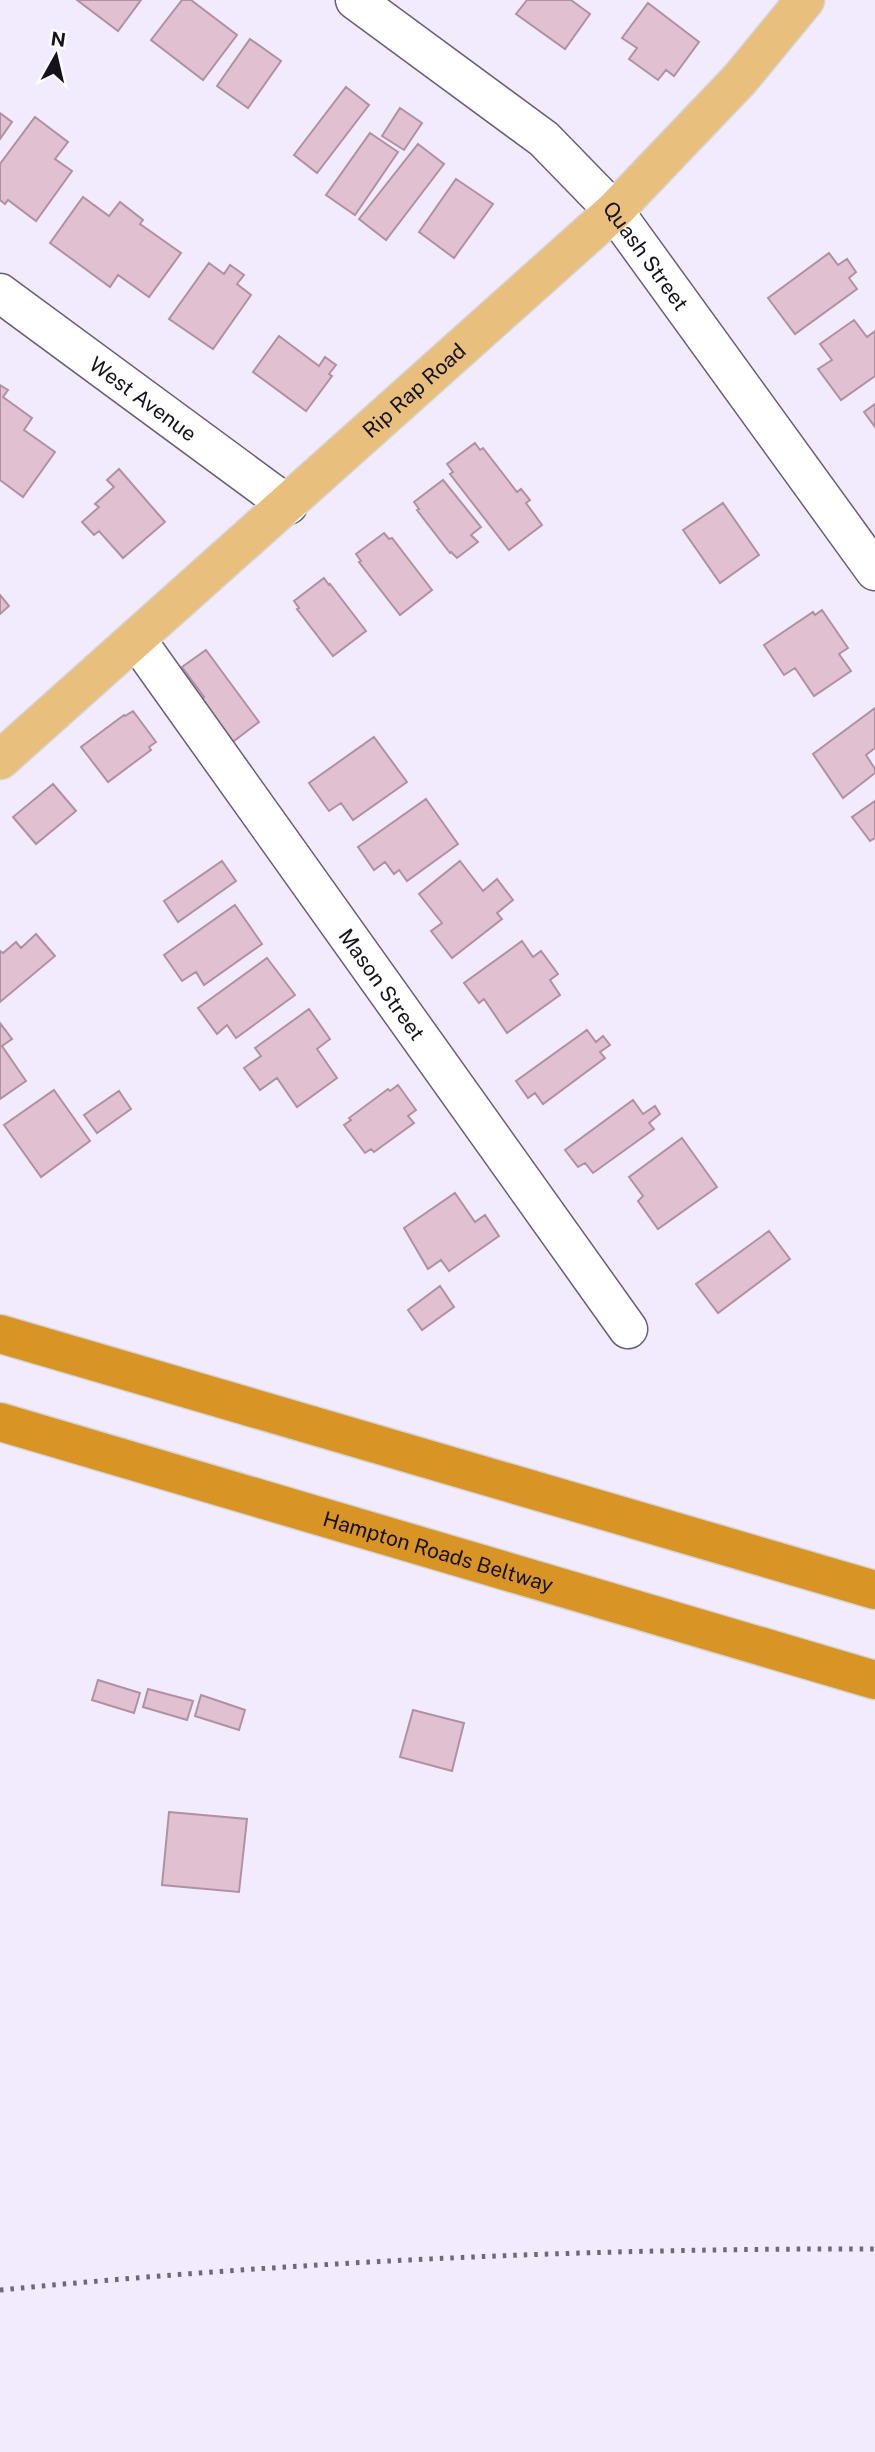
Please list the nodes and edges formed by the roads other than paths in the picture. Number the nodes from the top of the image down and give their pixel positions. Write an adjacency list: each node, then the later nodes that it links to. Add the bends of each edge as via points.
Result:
1 (355, 0): 3 (street, Quash Street, via 544,139)
2 (805, 0): 3 (main road, Rip Rap Road, via 740,79)
3 (614, 211): 5 (main road, Rip Rap Road); 6 (street, Quash Street)
4 (0, 293): 5 (street, West Avenue)
5 (288, 505): 7 (main road, Rip Rap Road)
6 (875, 571)
7 (136, 639): 8 (main road, Rip Rap Road); 9 (street, Mason Street)
8 (0, 760)
9 (628, 1329)
10 (0, 1334): 12 (highway)
11 (0, 1422): 13 (highway, Hampton Roads Beltway)
12 (875, 1590)
13 (875, 1680)

